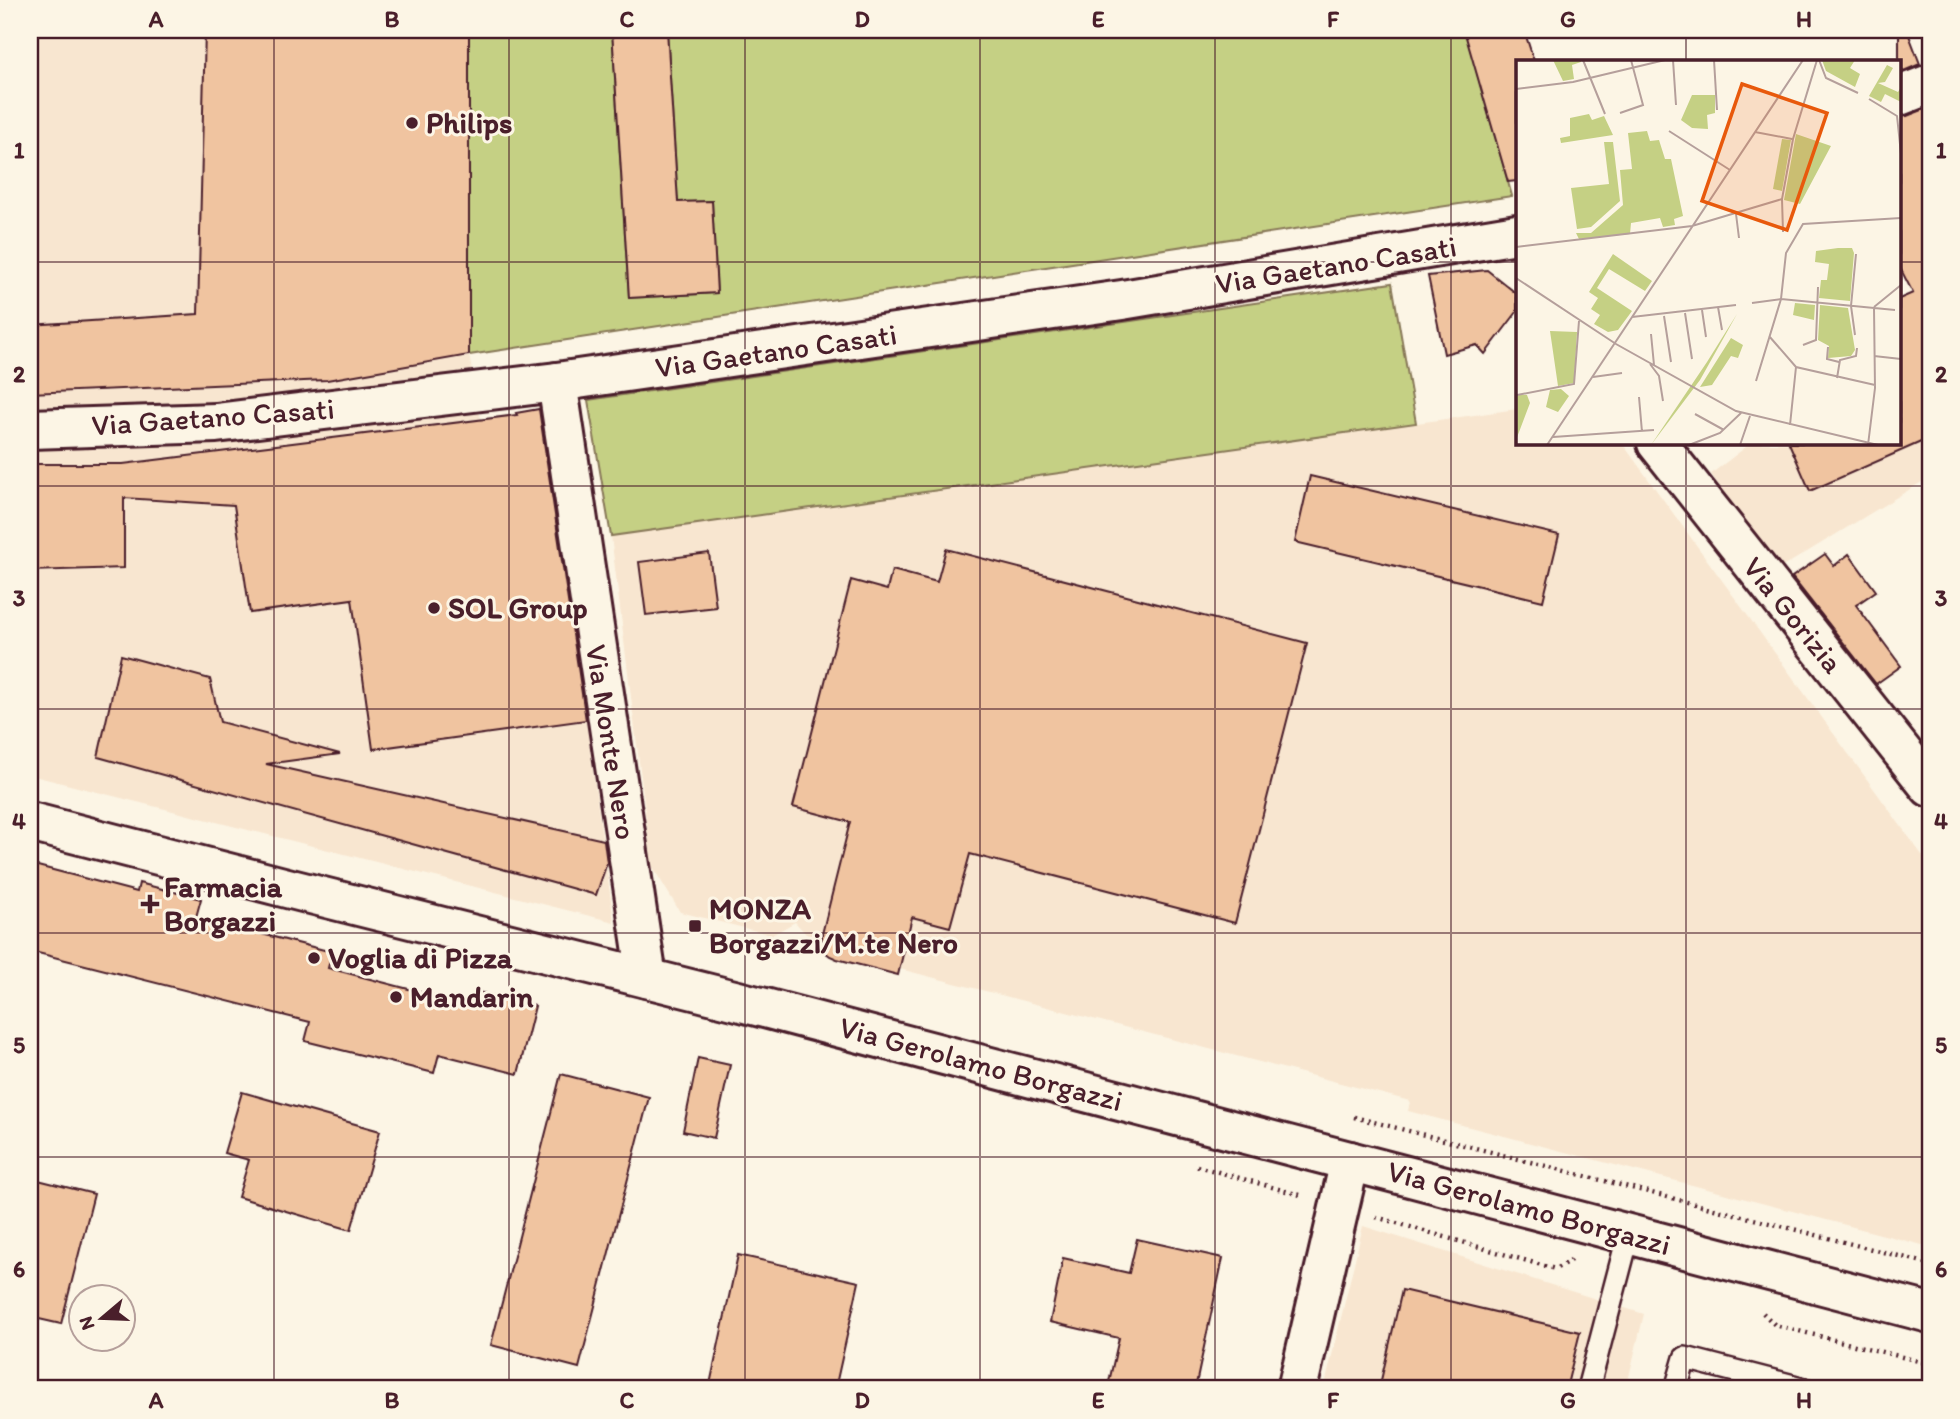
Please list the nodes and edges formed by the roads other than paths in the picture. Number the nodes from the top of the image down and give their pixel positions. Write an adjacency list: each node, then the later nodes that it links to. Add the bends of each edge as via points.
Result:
1 (1930, 84): 2 (street)
2 (1900, 96)
3 (1516, 238): 4 (street, Via Gaetano Casati)
4 (557, 383): 5 (street, Via Gaetano Casati, via 216,423); 9 (street, Via Monte Nero)
5 (30, 429)
6 (1658, 444): 7 (street, Via Gorizia)
7 (1930, 787)
8 (30, 822): 9 (street, Via Gerolamo Borgazzi)
9 (647, 978): 10 (street, Via Gerolamo Borgazzi)
10 (1350, 1161): 11 (street, Via Gerolamo Borgazzi); 13 (street)
11 (1629, 1233): 12 (street, Via Gerolamo Borgazzi); 14 (lane)
12 (1930, 1313)
13 (1297, 1389)
14 (1588, 1389)
15 (1676, 1389): 16 (lane, via 1685,1358)
16 (1805, 1389)

